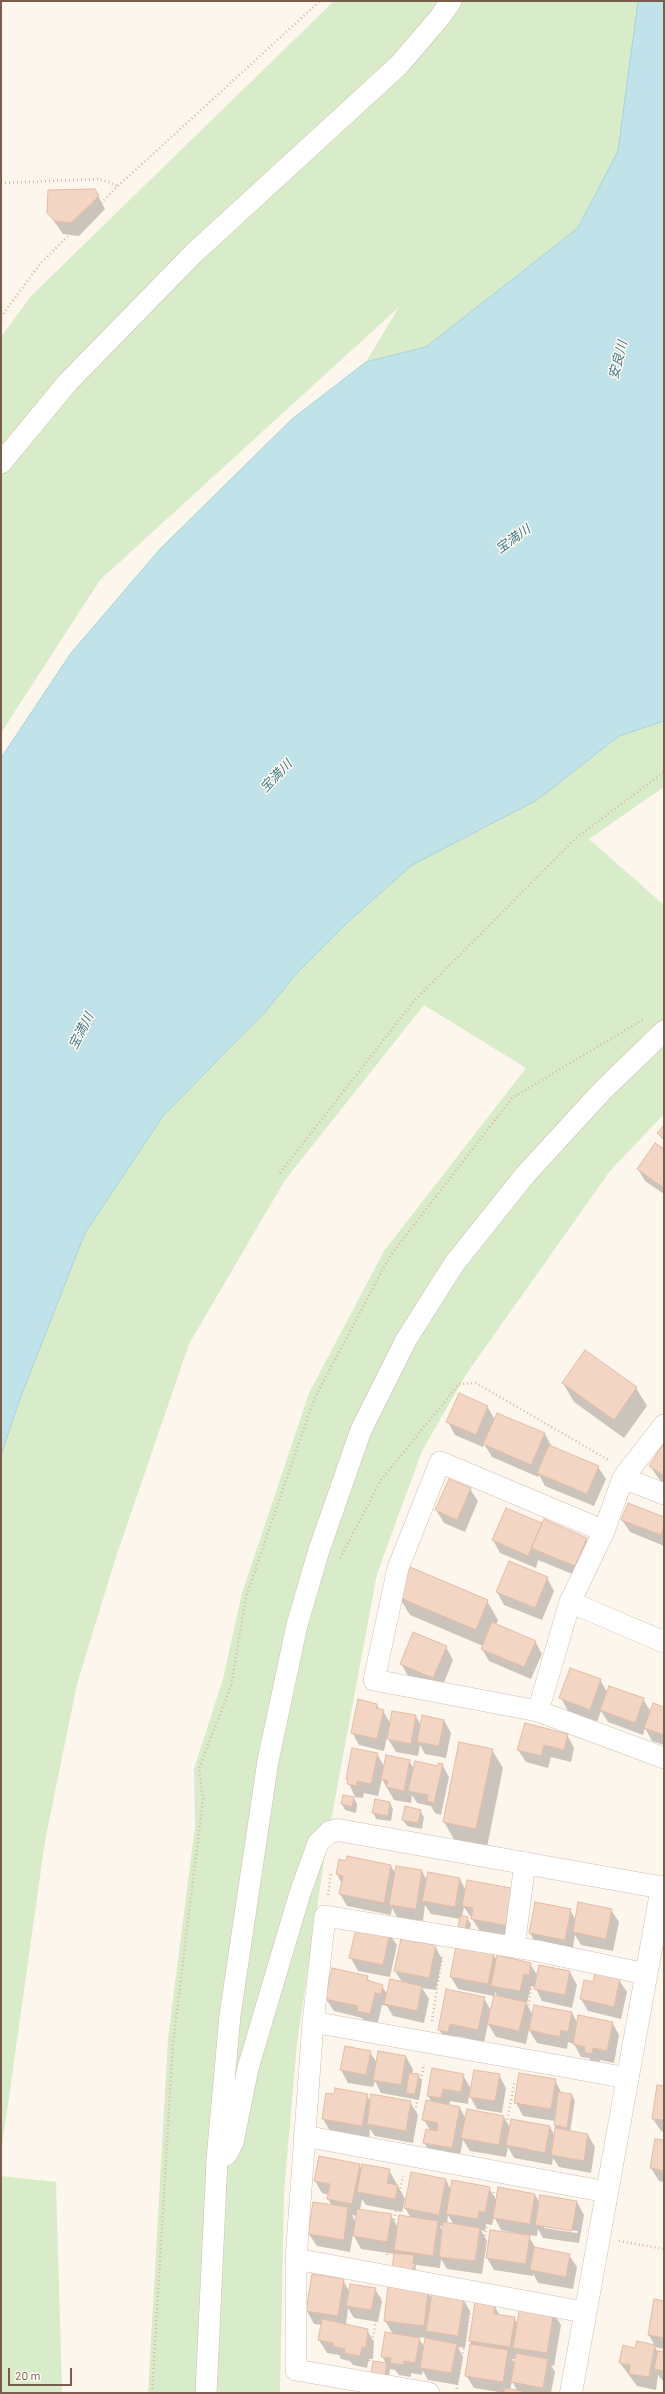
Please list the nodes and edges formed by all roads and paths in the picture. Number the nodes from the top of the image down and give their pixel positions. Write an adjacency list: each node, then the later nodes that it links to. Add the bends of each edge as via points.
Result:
1 (320, 1): 4 (path)
2 (450, 1): 6 (street, via 440,17 399,65 194,253 68,382)
3 (1, 183): 4 (path, via 100,179)
4 (118, 186): 5 (path, via 40,264)
5 (1, 317)
6 (1, 463)
7 (664, 772): 9 (path, via 576,838 413,1002)
8 (664, 1031): 26 (street, via 603,1090 524,1175 454,1264 406,1340 361,1430 319,1550 297,1626 268,1761 230,2015)
9 (280, 1174)
10 (664, 1425): 11 (street)
11 (623, 1478): 12 (street); 13 (street)
12 (664, 1494)
13 (604, 1531): 14 (street); 16 (street, via 440,1462 398,1568 374,1680)
14 (570, 1602): 15 (street); 16 (street)
15 (664, 1642)
16 (538, 1711): 17 (street)
17 (664, 1758)
18 (330, 1832): 19 (street, via 338,1830); 26 (street, via 318,1842 300,1893 248,2068 233,2142 227,2154)
19 (524, 1863): 20 (street); 21 (street)
20 (663, 1884): 22 (street)
21 (514, 1947): 22 (street); 23 (street, via 325,1916)
22 (646, 1974): 24 (street)
23 (313, 2022): 24 (street); 25 (street)
24 (628, 2078): 27 (street)
25 (304, 2136): 27 (street); 30 (street)
26 (217, 2160): 32 (street)
27 (607, 2192): 28 (street)
28 (599, 2238): 29 (path); 31 (street)
29 (664, 2249)
30 (296, 2259): 31 (street); 33 (street, via 296,2370)
31 (584, 2312): 34 (street)
32 (206, 2393)
33 (429, 2393)
34 (570, 2393)

